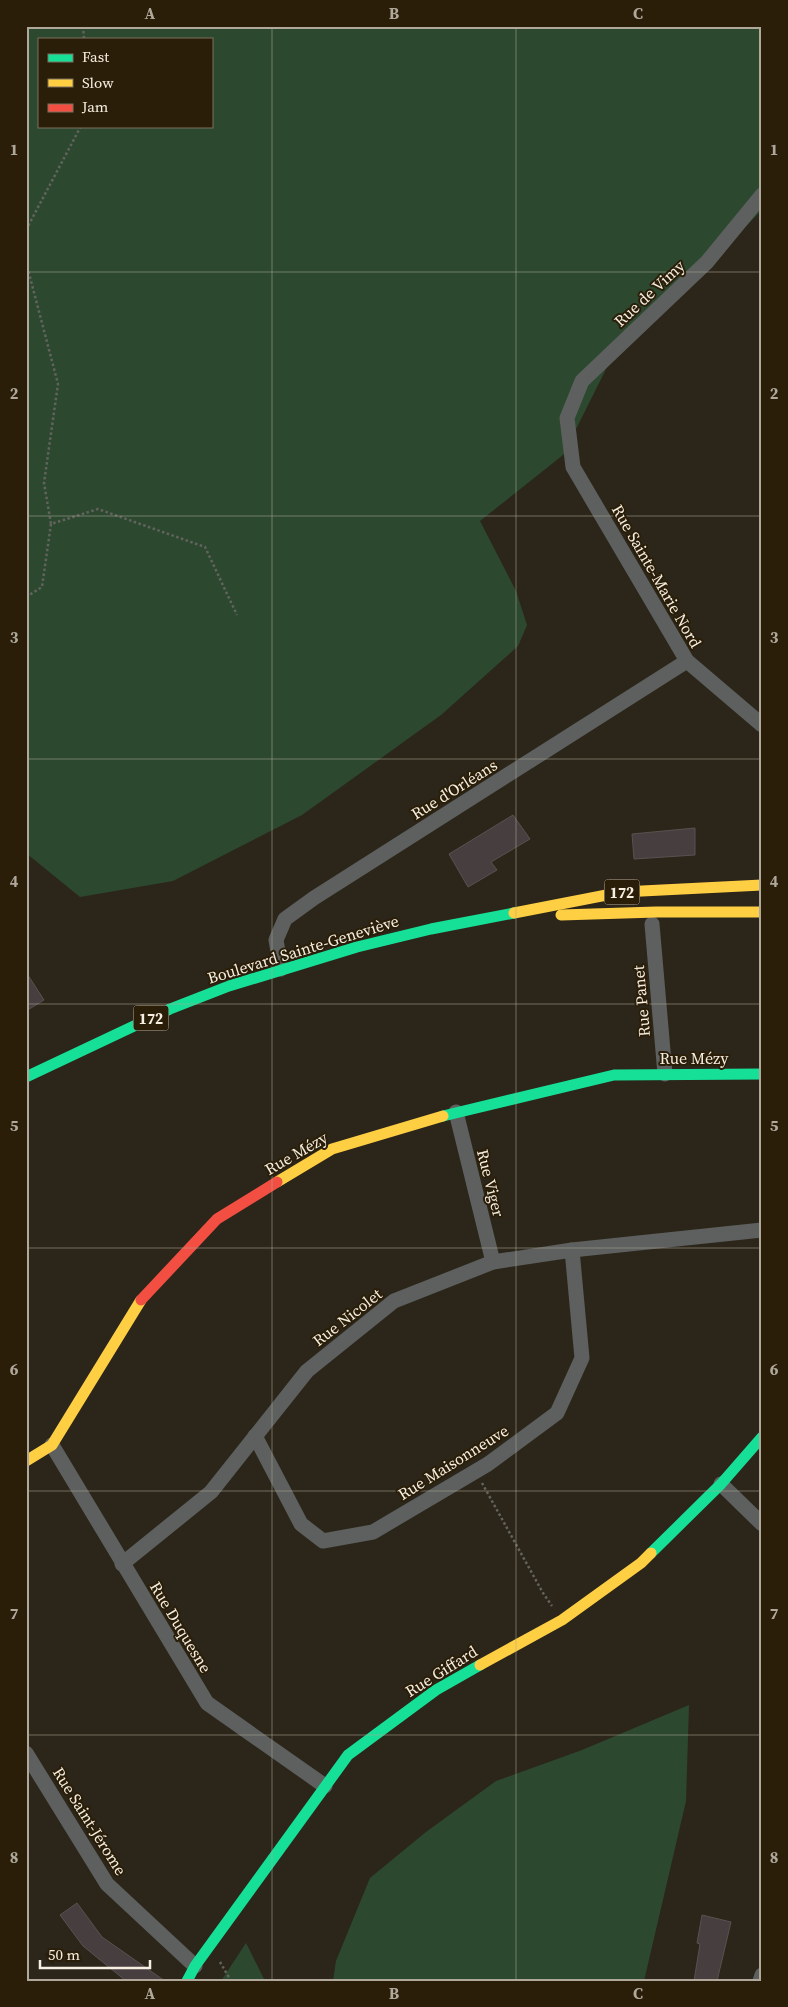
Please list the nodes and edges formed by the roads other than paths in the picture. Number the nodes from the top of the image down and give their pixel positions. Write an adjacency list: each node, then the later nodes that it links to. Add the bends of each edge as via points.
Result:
1 (762, 195): 2 (street, Rue de Vimy, via 707,262 582,381)
2 (567, 418): 3 (street, Rue Sainte-Marie Nord, via 573,467)
3 (687, 662): 4 (street, Rue Sainte-Marie Nord); 9 (street, Rue d'Orléans, via 285,918 276,940)
4 (762, 725)
5 (762, 885): 7 (street, Boulevard Sainte-Geneviève / 172, via 622,892)
6 (762, 912): 7 (street, Boulevard Sainte-Geneviève / 172)
7 (485, 918): 9 (street, Boulevard Sainte-Geneviève / 172, via 356,947)
8 (652, 924): 10 (street, Rue Panet)
9 (281, 970): 12 (street, Boulevard Sainte-Geneviève / 172, via 170,1009)
10 (665, 1074): 11 (street, Rue Mézy); 13 (street, Rue Mézy, via 614,1076)
11 (762, 1074)
12 (26, 1077)
13 (456, 1112): 16 (street, Rue Viger); 19 (street, Rue Mézy, via 332,1149 218,1219 143,1297)
14 (762, 1230): 15 (street, Rue Nicolet)
15 (572, 1250): 16 (street, Rue Nicolet); 17 (street, Rue Maisonneuve, via 582,1358 557,1413 476,1471 373,1532 323,1541 301,1524)
16 (493, 1262): 17 (street, Rue Nicolet, via 394,1301 306,1371)
17 (254, 1436): 23 (street, Rue Nicolet, via 211,1492)
18 (762, 1437): 21 (street, Rue Giffard)
19 (52, 1445): 20 (street, Rue Mézy); 23 (street, Rue Duquesne)
20 (26, 1460)
21 (721, 1484): 22 (street); 25 (street, Rue Giffard, via 641,1564 562,1620 436,1690 348,1755)
22 (762, 1524)
23 (122, 1564): 25 (street, Rue Duquesne, via 207,1703)
24 (26, 1753): 26 (street, Rue Saint-Jérome, via 107,1884)
25 (325, 1786): 26 (street, Rue Giffard)
26 (195, 1966): 28 (street, Rue Giffard)
27 (762, 1975): 29 (street)
28 (187, 1981)
29 (760, 1981)

